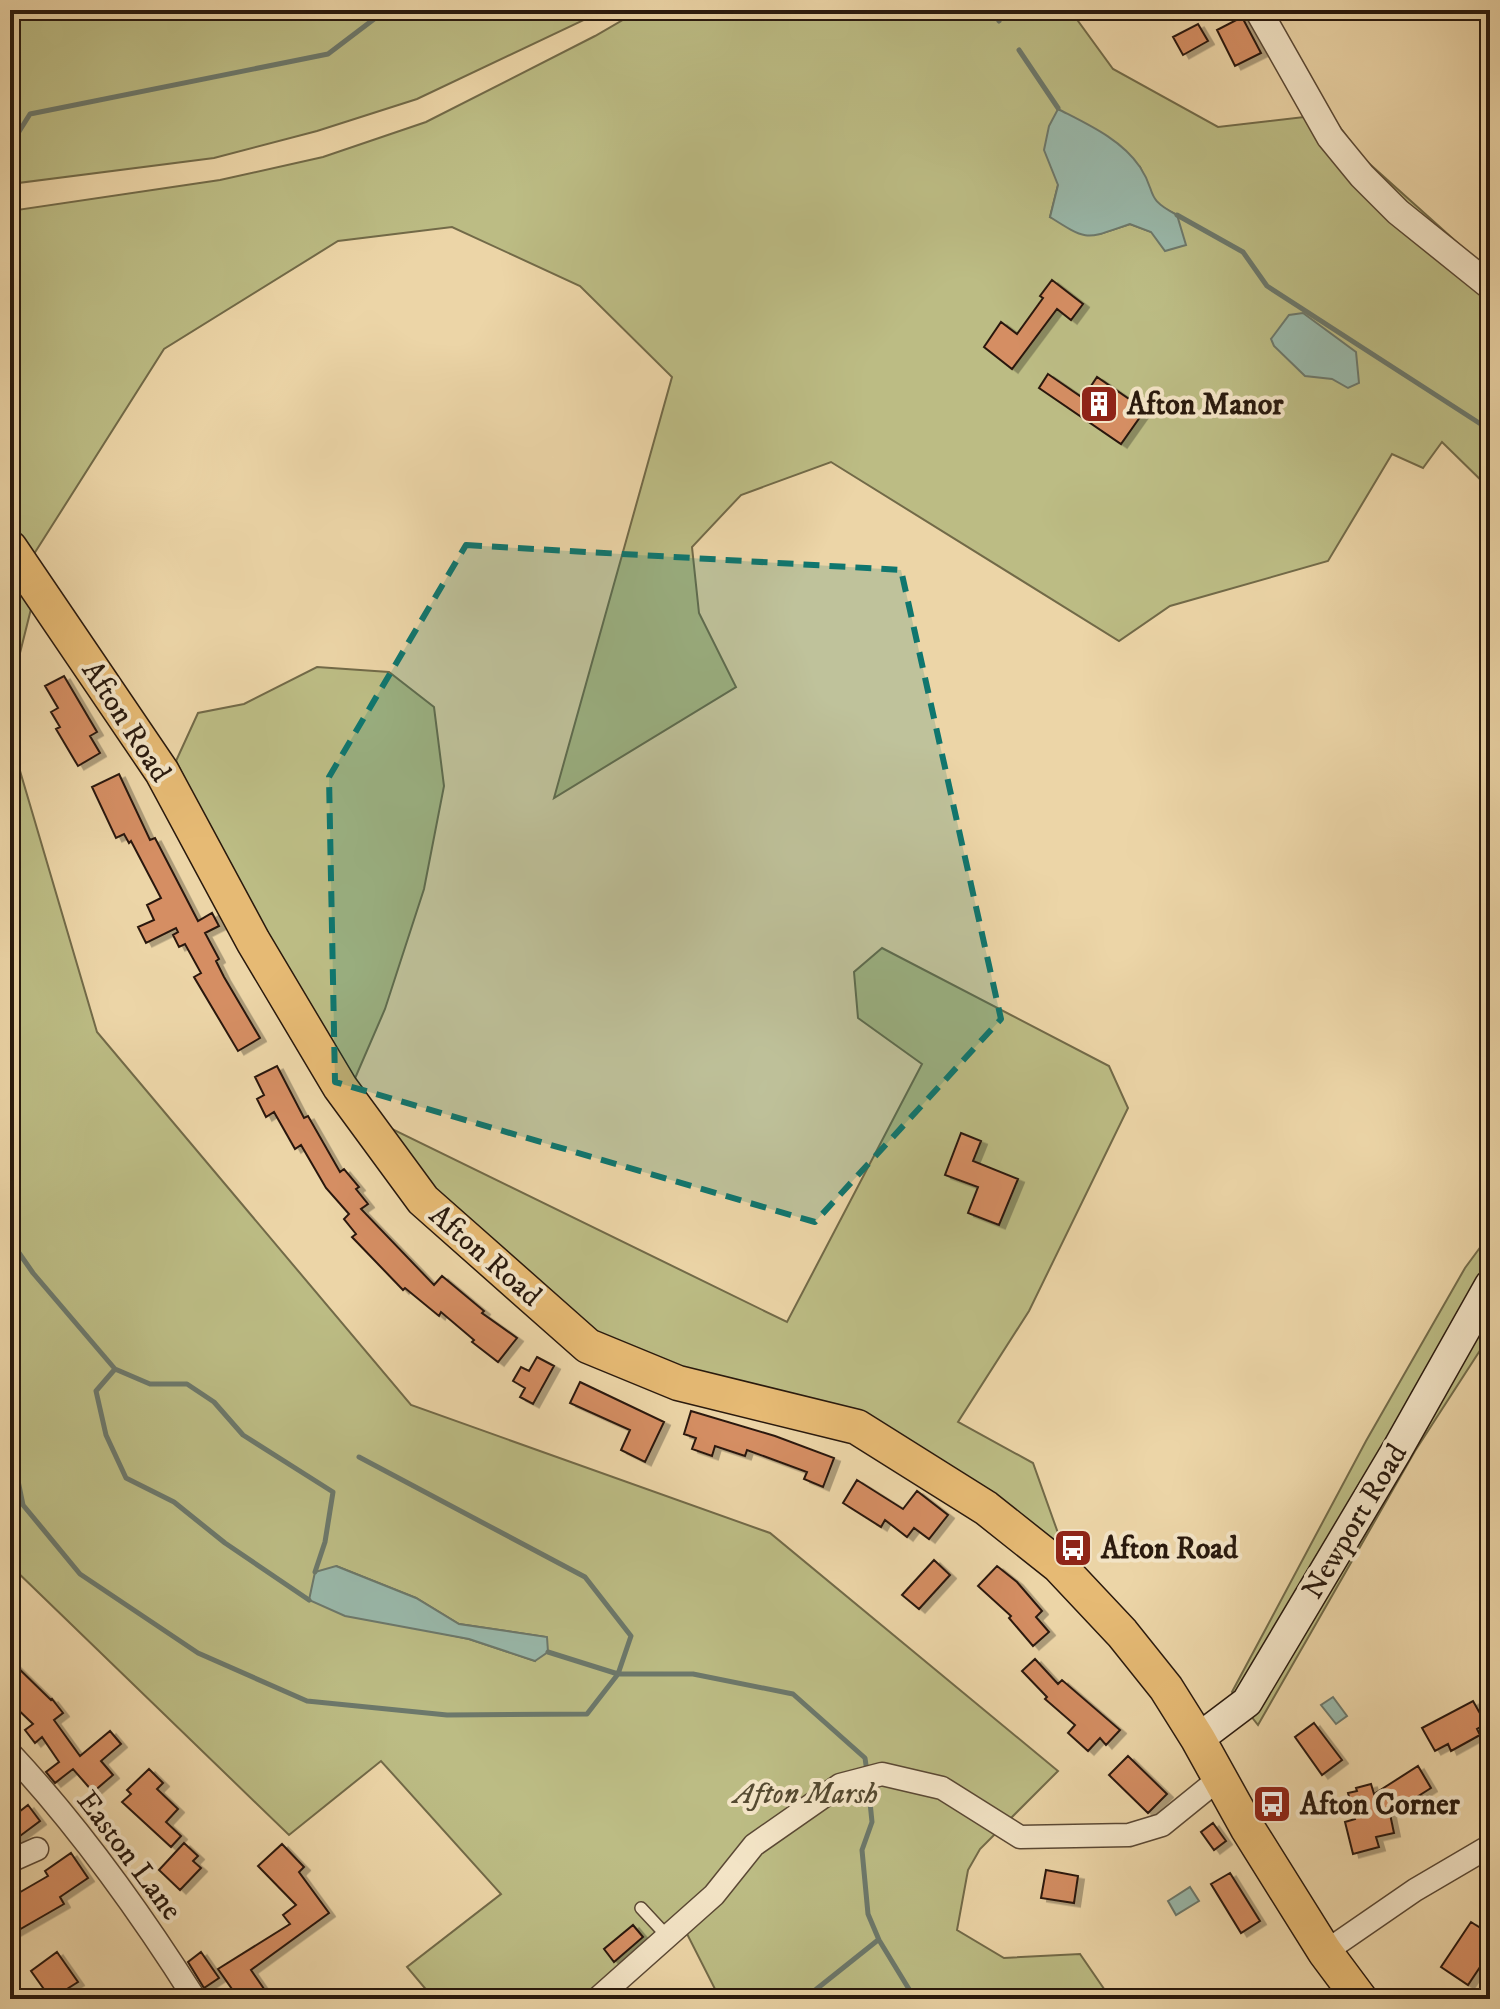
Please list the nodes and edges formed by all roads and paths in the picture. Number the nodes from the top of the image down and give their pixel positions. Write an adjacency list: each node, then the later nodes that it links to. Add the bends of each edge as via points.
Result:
1 (1258, 10): 2 (street, via 1330,137 1362,176)
2 (1490, 286)
3 (17, 558): 5 (main road, Afton Road, via 162,772 340,1087 423,1200 588,1346 678,1383 857,1427 986,1508 1059,1566 1122,1633)
4 (1490, 1285): 5 (main road, Newport Road, via 1247,1702)
5 (1198, 1739): 7 (main road, Afton Road)
6 (10, 1753): 14 (street, Easton Lane, via 145,1920)
7 (1220, 1778): 12 (street, via 1162,1825 1129,1835 1020,1837 942,1788 882,1774 840,1785 754,1845 714,1895); 13 (main road, Afton Road)
8 (1490, 1846): 13 (street)
9 (37, 1849): 10 (street)
10 (10, 1861)
11 (641, 1908): 12 (lane)
12 (668, 1937): 15 (street)
13 (1325, 1952): 16 (main road, Afton Road)
14 (195, 1999)
15 (597, 1999)
16 (1360, 1999)

